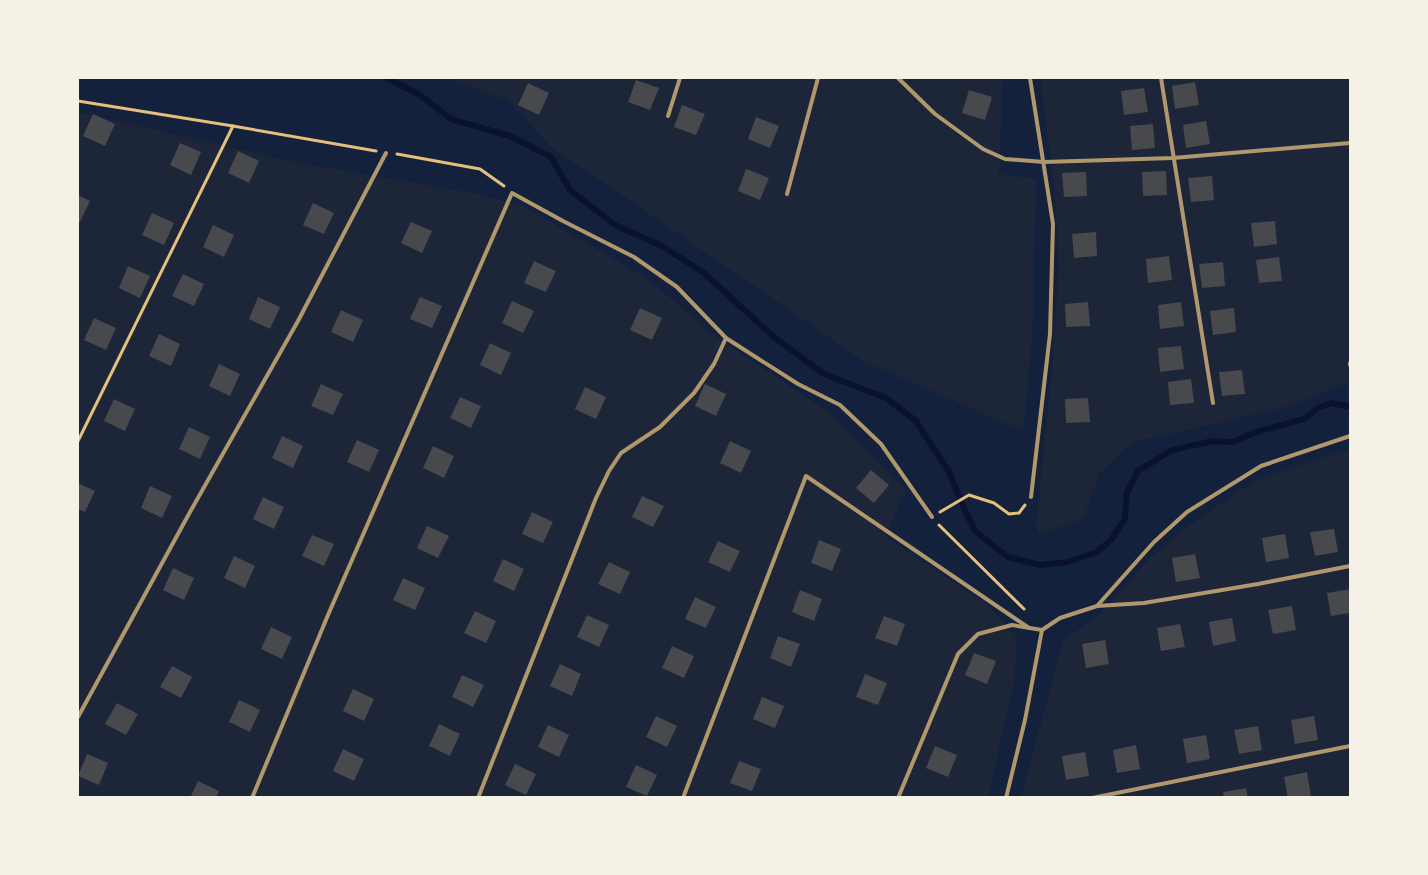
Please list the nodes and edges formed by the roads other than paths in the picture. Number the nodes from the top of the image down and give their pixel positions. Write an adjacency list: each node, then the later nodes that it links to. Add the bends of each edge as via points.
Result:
1 (680, 78): 6 (lane)
2 (818, 78): 11 (lane)
3 (898, 78): 10 (lane, via 935,114 983,149 1005,159)
4 (1030, 78): 10 (lane)
5 (1161, 78): 9 (lane)
6 (668, 116)
7 (1350, 143): 9 (lane)
8 (386, 153): 21 (lane, via 298,321)
9 (1173, 158): 10 (lane); 13 (lane)
10 (1044, 162): 15 (lane, via 1053,224 1050,334)
11 (788, 194)
12 (726, 338): 16 (lane, via 798,384 840,405 881,444); 23 (lane, via 677,287 634,257 512,193); 24 (lane, via 714,364 694,393 660,427 621,453 609,471)
13 (1214, 403)
14 (1350, 436): 18 (lane, via 1262,466 1188,512 1154,542)
15 (1031, 497)
16 (932, 517)
17 (1350, 566): 18 (lane, via 1153,601)
18 (1097, 606): 20 (lane, via 1060,618)
19 (1029, 628): 20 (lane); 25 (lane, via 806,476); 26 (lane, via 1012,626 978,634 958,654)
20 (1042, 630): 27 (lane)
21 (78, 717)
22 (1350, 746): 28 (lane)
23 (252, 798)
24 (478, 798)
25 (683, 798)
26 (898, 798)
27 (1006, 798)
28 (1092, 798)

